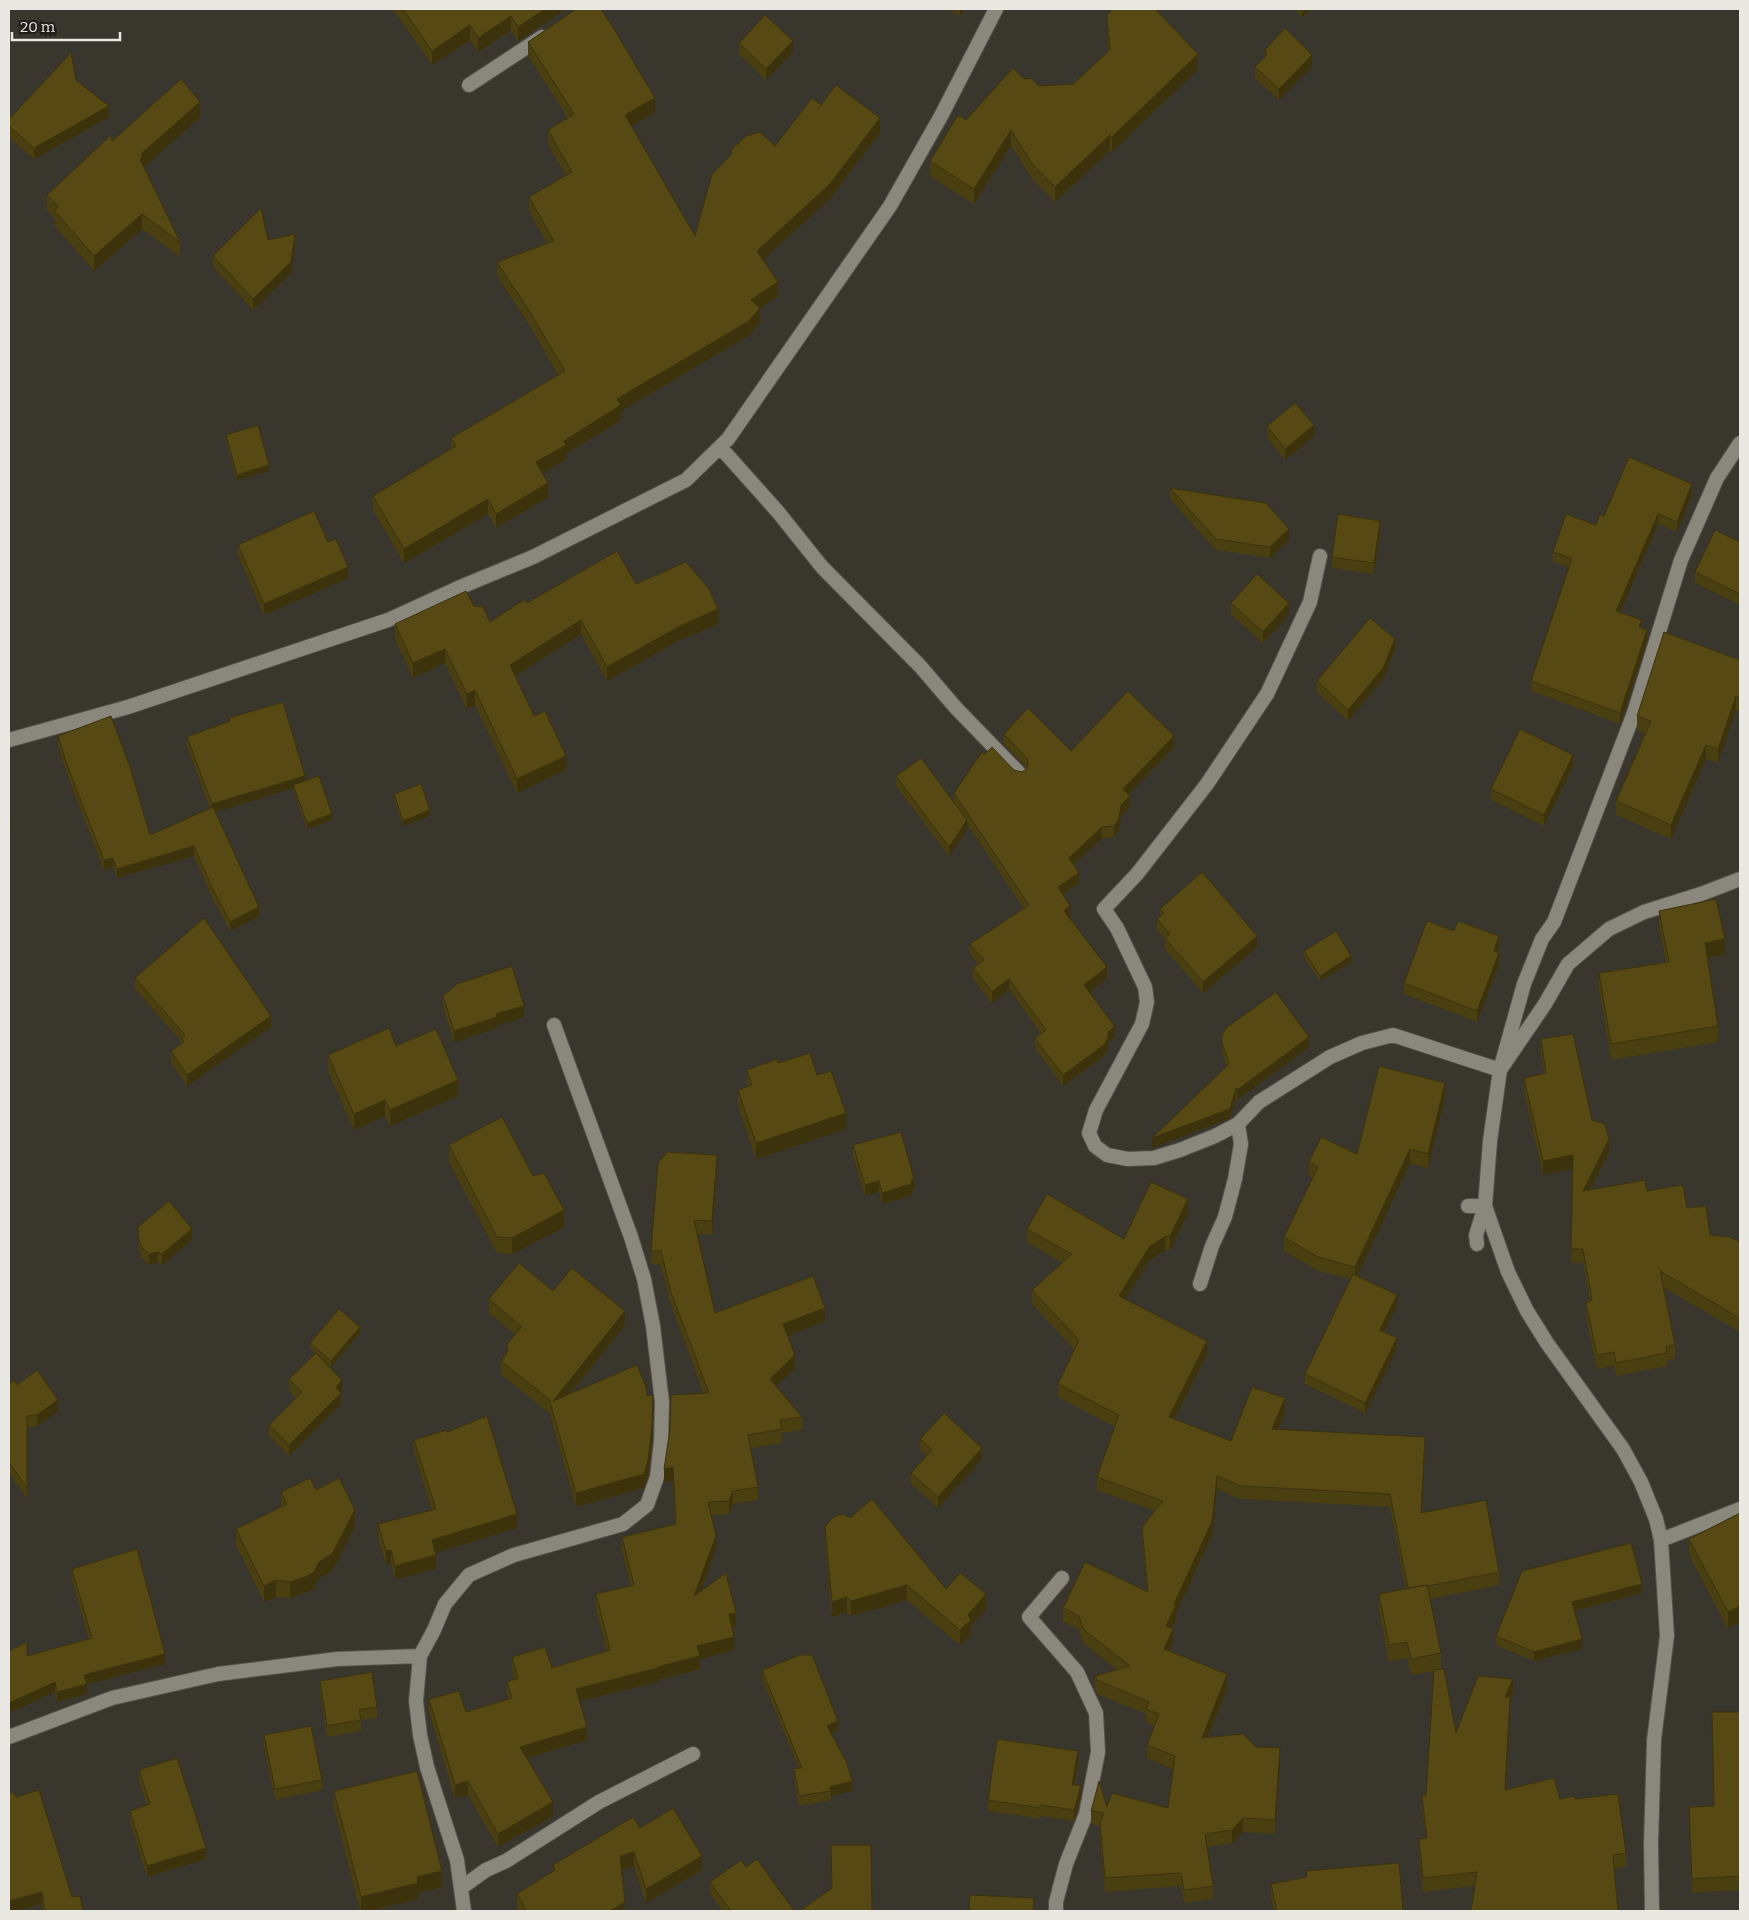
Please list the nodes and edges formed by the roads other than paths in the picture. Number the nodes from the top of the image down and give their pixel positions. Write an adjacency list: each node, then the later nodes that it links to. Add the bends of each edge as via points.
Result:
1 (996, 9): 5 (street, via 890,206)
2 (552, 30): 3 (street)
3 (469, 85)
4 (1740, 443): 11 (street, via 1717,478 1681,560 1634,713 1554,922 1542,940 1524,984)
5 (720, 447): 7 (street, via 686,480 533,557 388,620 128,707); 8 (street, via 822,567)
6 (1320, 556): 12 (street, via 1310,602 1267,694 1207,784 1137,874 1104,909 1117,928 1145,987 1147,1002 1142,1024 1096,1110 1089,1133 1095,1146 1107,1155 1128,1159 1154,1158)
7 (9, 740)
8 (1020, 774)
9 (1740, 879): 11 (street, via 1644,912 1609,929 1568,964)
10 (554, 1025): 20 (street, via 644,1279 654,1326 662,1402 657,1477 647,1505 624,1524 514,1555 469,1575 445,1604)
11 (1500, 1070): 12 (street, via 1393,1035 1362,1043 1330,1058 1259,1102); 14 (street)
12 (1238, 1124): 16 (street, via 1241,1144 1235,1179 1225,1217)
13 (1468, 1206): 14 (street)
14 (1485, 1206): 15 (street, via 1476,1234); 18 (street, via 1508,1272 1527,1311 1547,1344 1624,1449 1641,1482)
15 (1477, 1244)
16 (1200, 1284)
17 (1740, 1509): 18 (street)
18 (1661, 1540): 26 (street, via 1667,1636 1654,1740)
19 (1062, 1578): 25 (street, via 1029,1617 1077,1672 1096,1713 1098,1752 1086,1814 1066,1864)
20 (420, 1656): 21 (street, via 337,1659 218,1674 112,1698); 23 (street, via 416,1701 420,1735 457,1860)
21 (9, 1737)
22 (693, 1754): 23 (street, via 599,1802)
23 (462, 1888): 24 (street)
24 (464, 1911)
25 (1056, 1911)
26 (1652, 1911)

